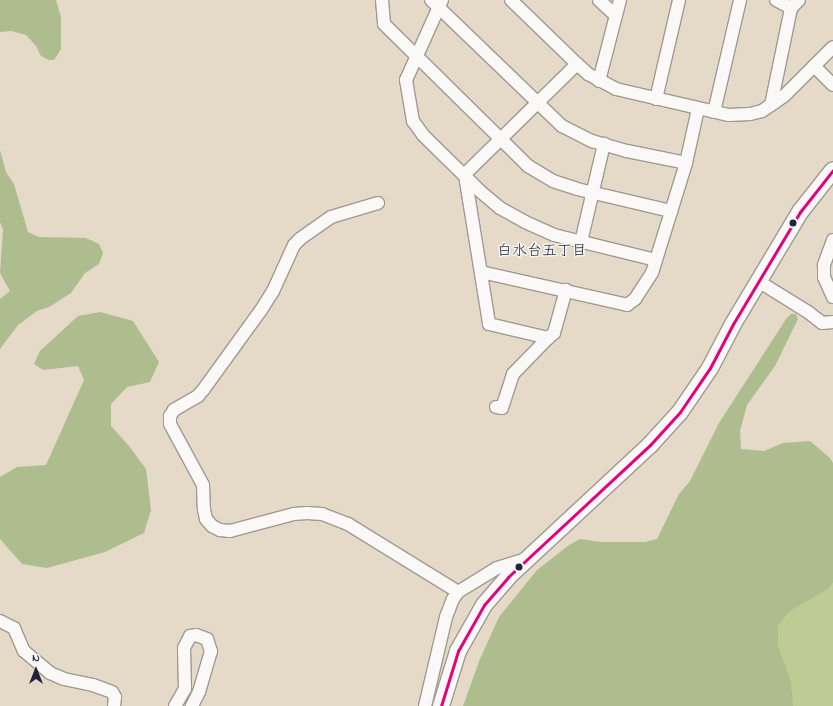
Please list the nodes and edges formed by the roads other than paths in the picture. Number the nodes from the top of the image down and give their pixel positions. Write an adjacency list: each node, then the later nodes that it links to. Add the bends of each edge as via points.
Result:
1 (382, 0): 12 (street, via 384,24)
2 (511, 0): 13 (street)
3 (599, 0): 10 (street)
4 (620, 0): 10 (street)
5 (679, 0): 17 (street)
6 (740, 0): 21 (street)
7 (776, 0): 9 (street)
8 (437, 2): 12 (street); 18 (street)
9 (795, 4): 19 (street)
10 (616, 16): 15 (street)
11 (833, 46): 14 (street)
12 (417, 58): 22 (street); 26 (street, via 406,80 413,121 423,135)
13 (577, 64): 15 (street); 18 (street)
14 (814, 66): 16 (street); 19 (street)
15 (599, 81): 17 (street, via 616,89)
16 (833, 85)
17 (656, 99): 20 (street)
18 (538, 104): 22 (street); 23 (street, via 562,126)
19 (772, 105): 21 (street, via 750,114 729,115)
20 (698, 109): 21 (street); 24 (street)
21 (714, 112)
22 (500, 139): 26 (street); 27 (street, via 528,166 554,181)
23 (604, 144): 24 (street); 27 (street)
24 (686, 163): 29 (street)
25 (833, 170): 34 (main road, via 809,200)
26 (465, 174): 31 (street, via 481,192 518,218 554,235); 33 (street)
27 (592, 194): 29 (street); 31 (street)
28 (378, 203): 41 (street, via 331,217 300,239 261,310 198,396 174,410 170,416 170,424 203,485 206,519 212,526 230,531 294,514 322,514 348,524)
29 (671, 211): 32 (street)
30 (833, 240): 36 (street, via 824,265 824,277)
31 (581, 242): 32 (street)
32 (656, 260): 35 (street, via 652,273 635,299 627,305)
33 (481, 272): 35 (street); 38 (street, via 489,324)
34 (758, 281): 37 (street, via 822,323); 40 (main road, via 710,368 680,412 650,445)
35 (566, 290): 38 (street, via 554,333)
36 (833, 297)
37 (833, 322)
38 (548, 338): 39 (street, via 513,374 502,408)
39 (496, 407)
40 (530, 558): 41 (street, via 497,568); 47 (main road, via 495,591 476,617 458,651)
41 (458, 592): 46 (street, via 449,608)
42 (0, 621): 43 (street, via 14,628 24,651 50,673 112,692 115,697)
43 (114, 706)
44 (175, 706): 45 (street, via 185,689 184,648 190,636 196,635 207,639 211,651 199,692)
45 (192, 706)
46 (424, 706)
47 (441, 706)

